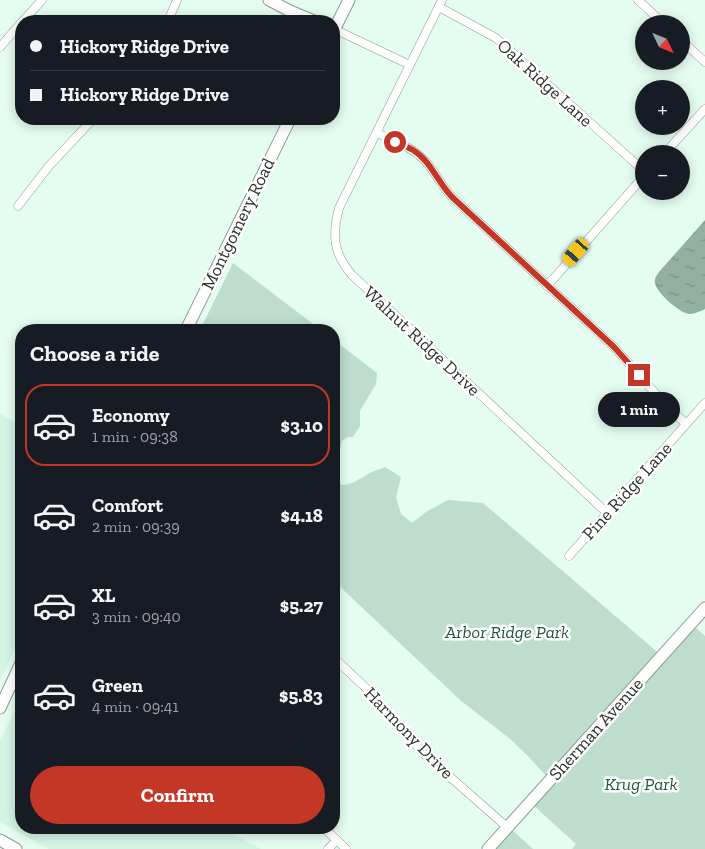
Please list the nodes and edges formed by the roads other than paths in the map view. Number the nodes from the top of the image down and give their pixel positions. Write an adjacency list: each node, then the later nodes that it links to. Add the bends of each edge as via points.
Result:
1 (42, 0): 7 (street)
2 (177, 0): 8 (street)
3 (269, 0): 9 (street)
4 (349, 0): 11 (street)
5 (638, 0): 10 (street)
6 (441, 4): 17 (street, Walnut Ridge Drive); 23 (street, Oak Ridge Lane, via 496,38)
7 (28, 15)
8 (171, 15)
9 (300, 15)
10 (654, 15)
11 (340, 18)
12 (15, 30): 14 (street)
13 (340, 33): 17 (street)
14 (0, 46)
15 (690, 48): 16 (street)
16 (705, 62)
17 (410, 65): 21 (street, Walnut Ridge Drive)
18 (705, 109): 22 (street)
19 (88, 125): 25 (street)
20 (287, 125): 27 (street, Montgomery Road)
21 (377, 133): 26 (street, via 422,157 452,197); 30 (street, Walnut Ridge Drive, via 339,208 335,235 338,254 344,265)
22 (672, 145)
23 (635, 163)
24 (635, 186): 26 (street)
25 (18, 206)
26 (547, 286): 29 (street, via 614,347)
27 (189, 324)
28 (705, 403): 29 (street, Pine Ridge Lane)
29 (686, 424): 30 (street, Pine Ridge Lane)
30 (607, 513): 31 (street, Pine Ridge Lane)
31 (569, 556)
32 (705, 608): 36 (street, Sherman Avenue)
33 (340, 664): 36 (street, Harmony Drive, via 367,689 424,754)
34 (15, 676): 35 (street)
35 (0, 708)
36 (507, 828): 43 (street, Sherman Avenue)
37 (330, 834): 39 (street)
38 (0, 840): 40 (street)
39 (337, 840): 41 (street); 42 (street)
40 (16, 849)
41 (328, 849)
42 (346, 849)
43 (488, 849)

